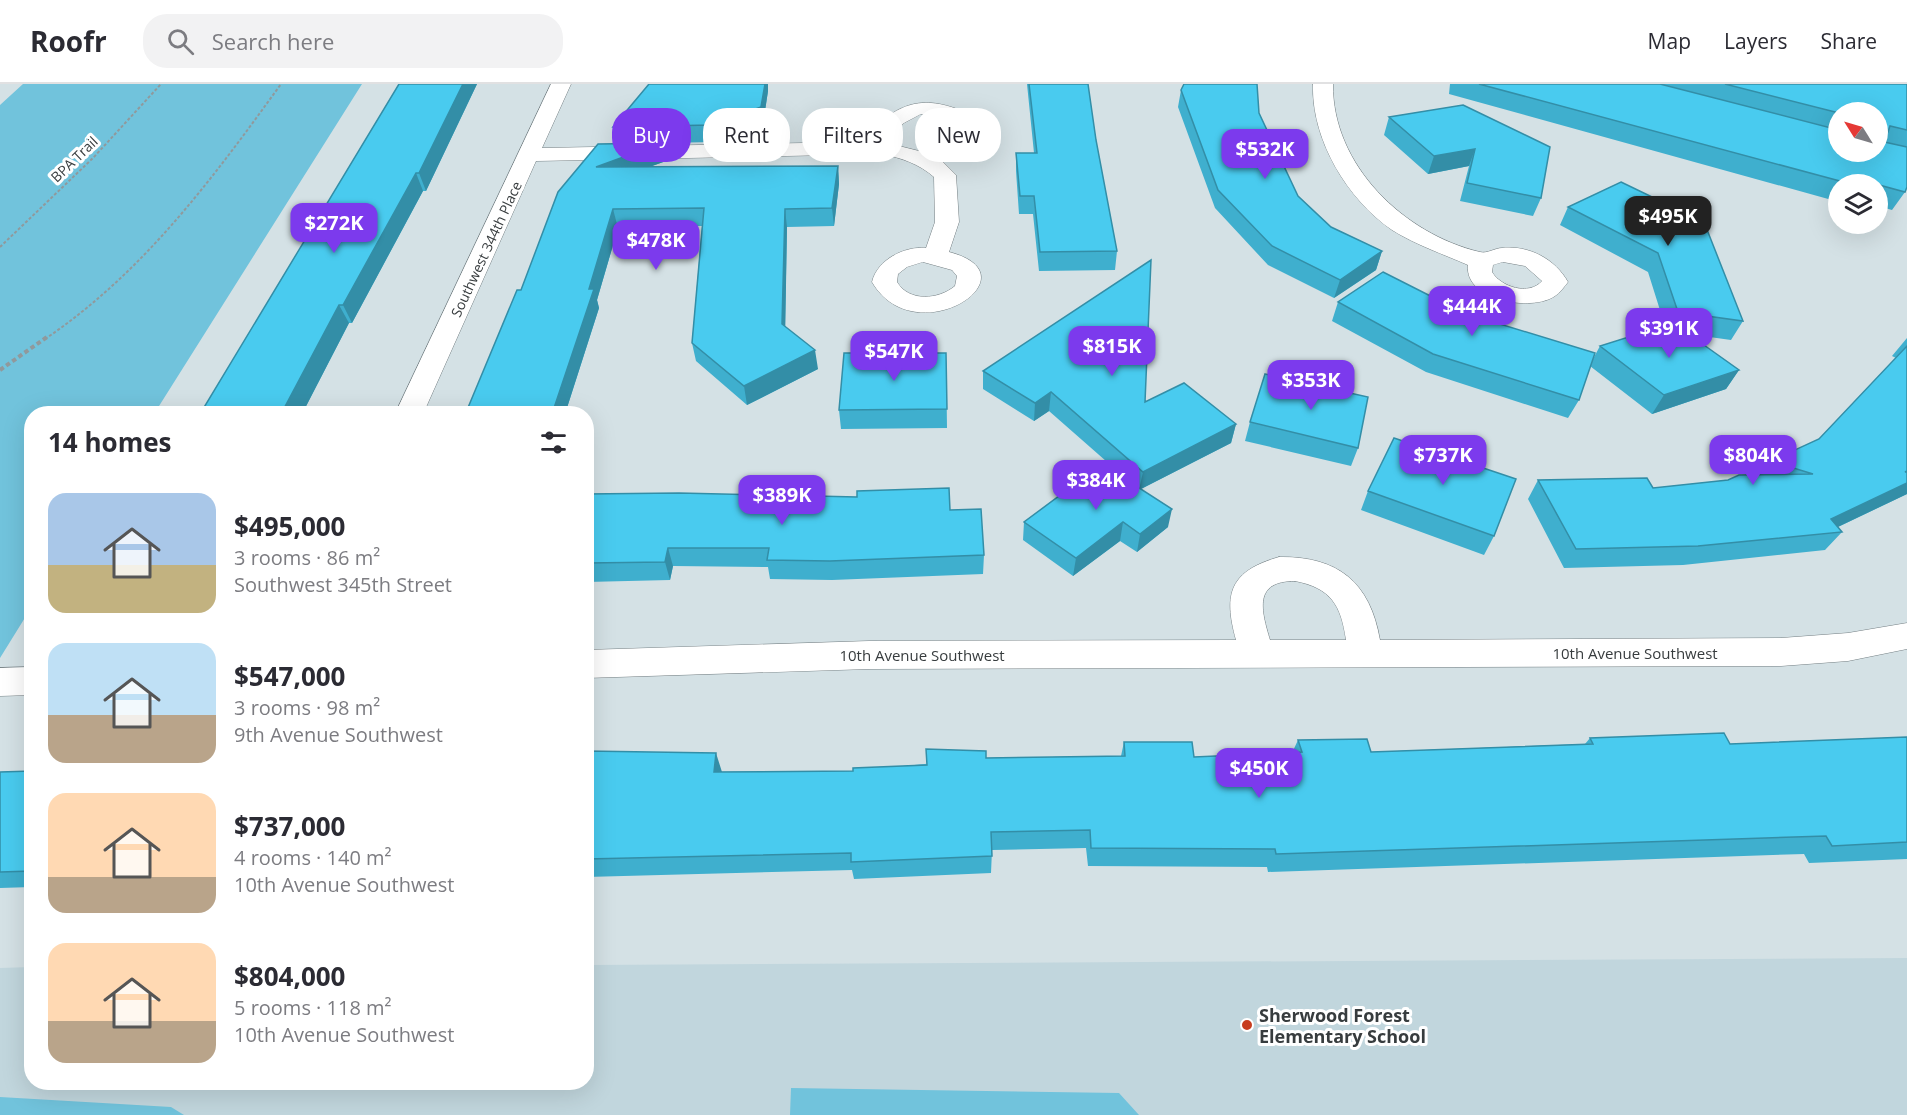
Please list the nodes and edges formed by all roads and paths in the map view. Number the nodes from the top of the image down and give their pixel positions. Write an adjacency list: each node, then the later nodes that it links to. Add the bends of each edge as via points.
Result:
1 (161, 84): 10 (path, BPA Trail, via 93,158)
2 (281, 84): 13 (path, via 209,184 163,237 106,293)
3 (561, 84): 8 (street, Southwest 344th Place)
4 (1323, 84): 12 (street, via 1326,124 1367,196 1405,229)
5 (916, 108): 6 (street)
6 (938, 108)
7 (802, 150): 8 (street)
8 (530, 156): 14 (street, Southwest 344th Place)
9 (931, 162): 11 (street, via 945,175 946,187 947,222)
10 (0, 247)
11 (936, 256)
12 (1482, 261)
13 (0, 370)
14 (413, 406)
15 (1906, 638): 17 (street, 10th Avenue Southwest, via 1781,652)
16 (1257, 654): 17 (street, 10th Avenue Southwest); 17 (street, via 1246,609 1253,582 1266,573 1300,569 1319,573 1349,595 1356,609); 18 (street, 10th Avenue Southwest, via 869,655)
17 (1365, 654)
18 (594, 664)
19 (24, 681): 20 (street)
20 (0, 682)

